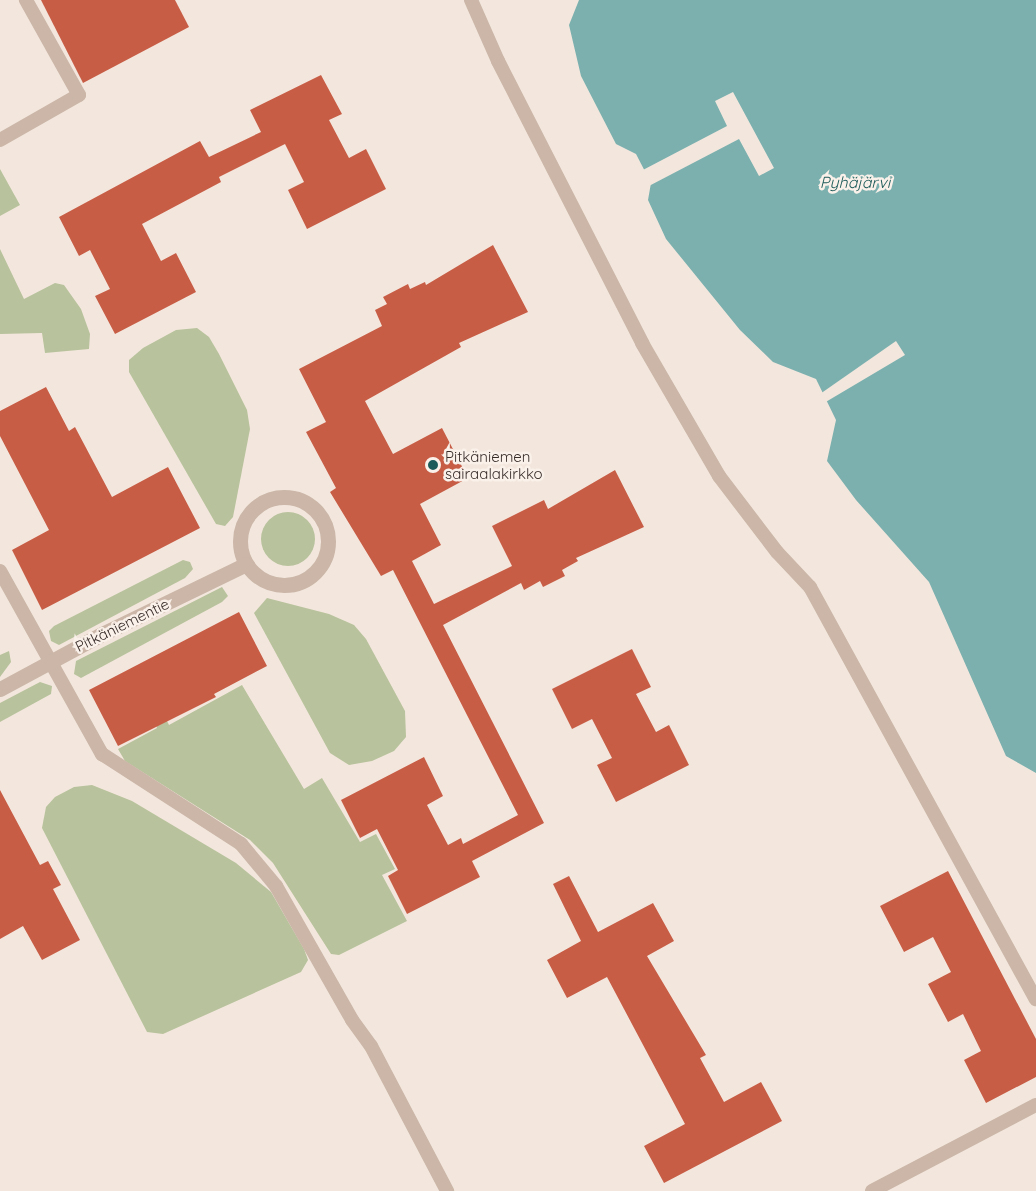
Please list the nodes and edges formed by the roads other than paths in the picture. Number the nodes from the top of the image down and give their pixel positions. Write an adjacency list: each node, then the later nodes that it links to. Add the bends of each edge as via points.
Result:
1 (26, 0): 3 (lane, via 79,95)
2 (471, 0): 8 (lane, via 642,344 719,476 777,552 810,587)
3 (0, 140)
4 (246, 564): 4 (street, via 272,583 289,585 308,578 326,554 328,536 322,520 304,502 289,497 258,505 251,511 240,536); 6 (street, Pitkäniementie)
5 (0, 571): 6 (lane)
6 (49, 662): 7 (street, Pitkäniementie); 10 (lane, via 102,754 242,844 276,886 352,1020 371,1046)
7 (0, 688)
8 (1036, 999)
9 (1036, 1105): 11 (lane)
10 (447, 1191)
11 (872, 1191)

